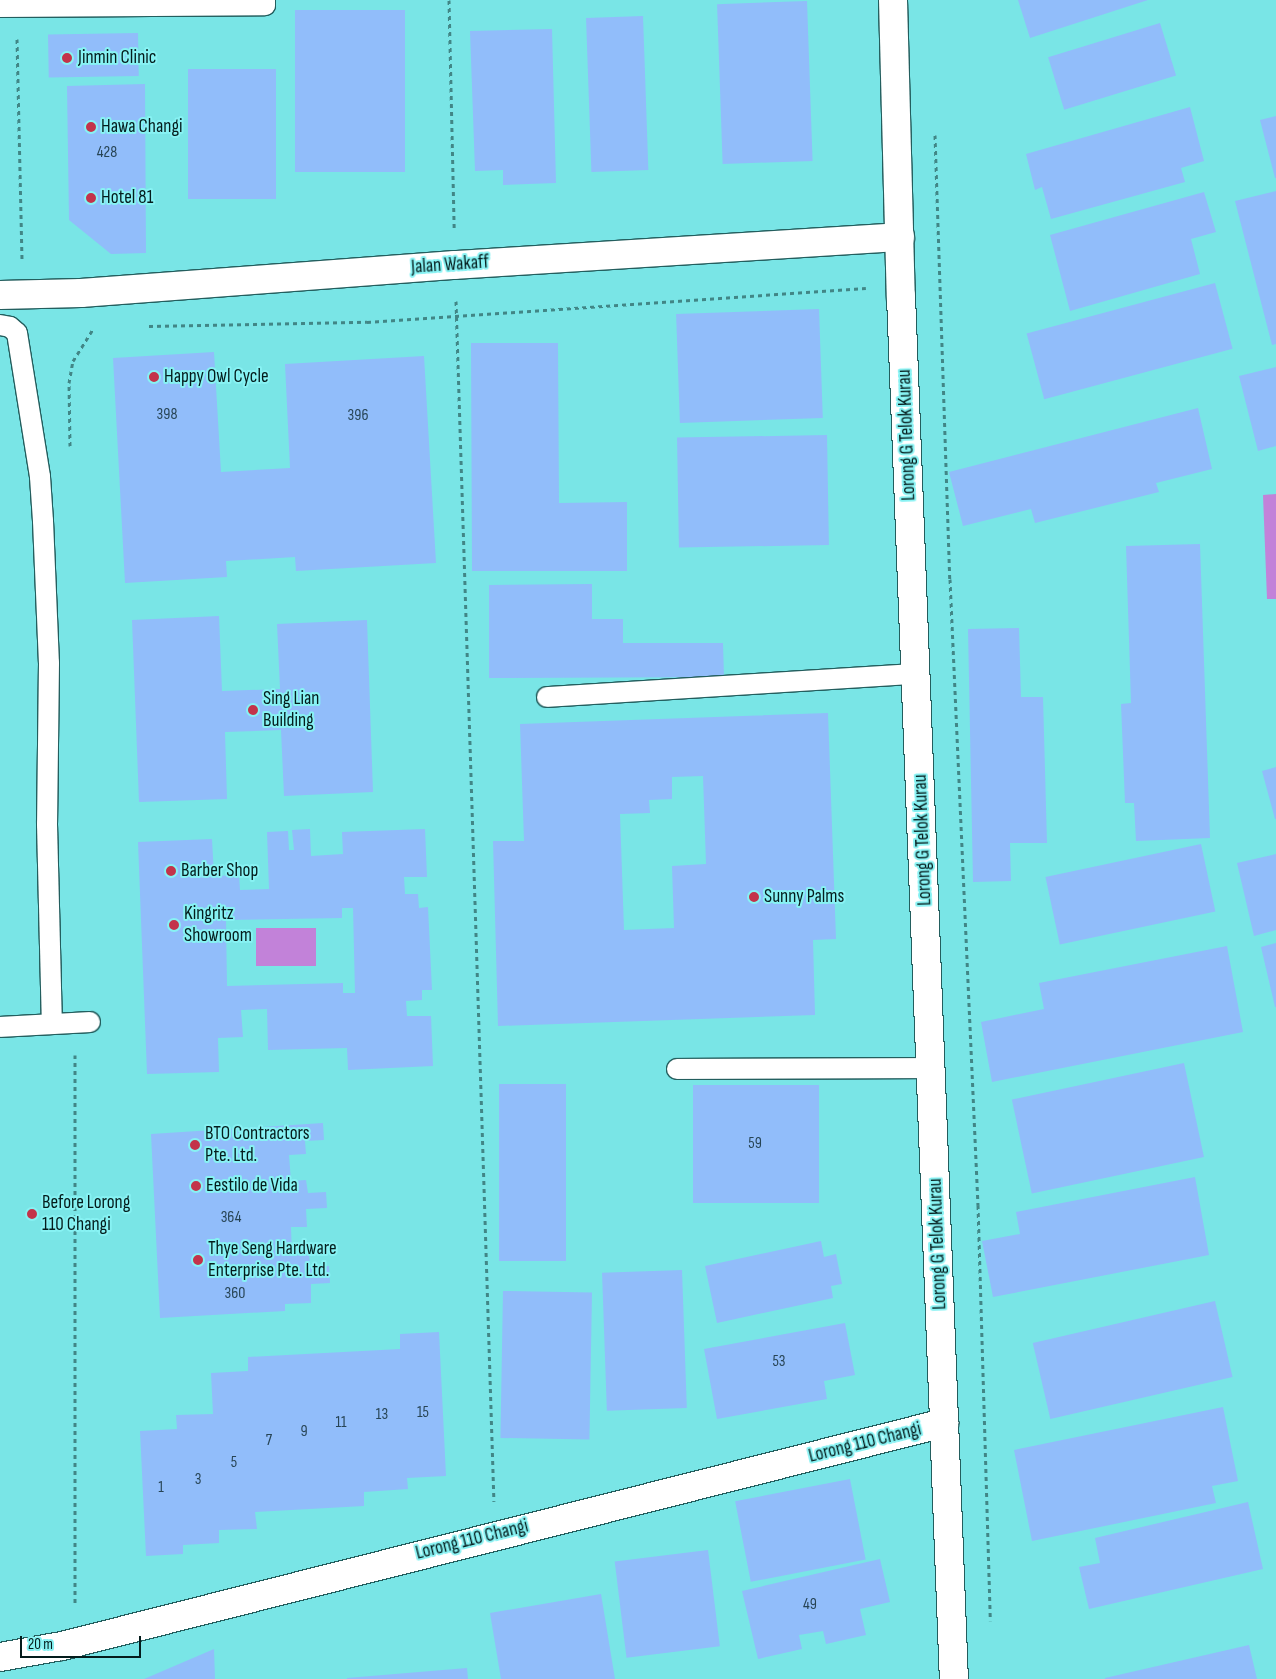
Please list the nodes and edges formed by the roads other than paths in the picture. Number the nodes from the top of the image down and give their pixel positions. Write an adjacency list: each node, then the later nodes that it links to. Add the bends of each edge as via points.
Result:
1 (265, 0): 3 (lane, via 265,5)
2 (893, 0): 4 (street, Lorong G Telok Kurau)
3 (0, 7)
4 (900, 236): 5 (street, Jalan Wakaff); 7 (street, Lorong G Telok Kurau)
5 (0, 296)
6 (0, 325): 10 (lane, via 10,327 17,334 42,503 49,664 47,833)
7 (916, 674): 8 (lane); 12 (street, Lorong G Telok Kurau)
8 (547, 697)
9 (90, 1022): 10 (lane)
10 (52, 1024): 11 (lane)
11 (0, 1027)
12 (933, 1068): 13 (lane); 14 (street, Lorong G Telok Kurau)
13 (677, 1069)
14 (944, 1423): 15 (street, Lorong 110 Changi, via 62,1646); 16 (street, Lorong G Telok Kurau)
15 (0, 1657)
16 (954, 1679)

